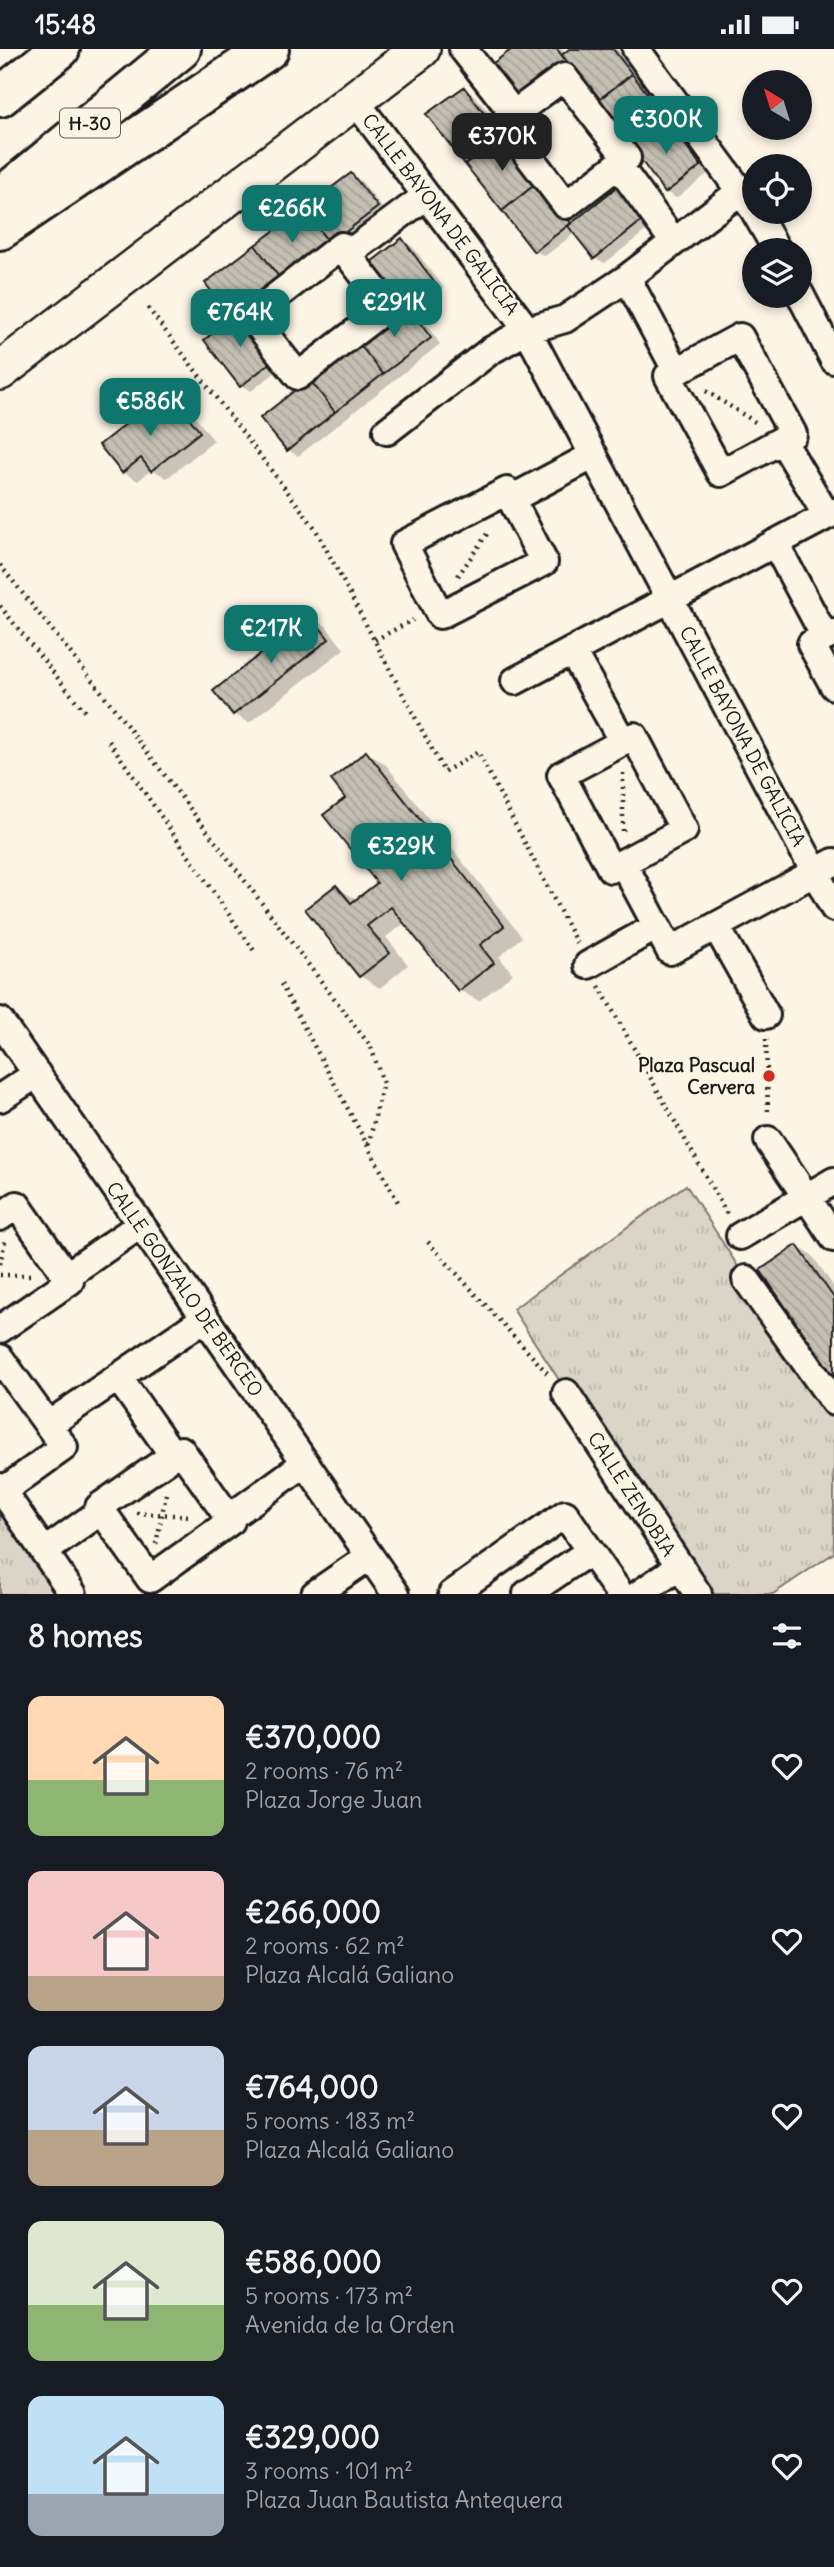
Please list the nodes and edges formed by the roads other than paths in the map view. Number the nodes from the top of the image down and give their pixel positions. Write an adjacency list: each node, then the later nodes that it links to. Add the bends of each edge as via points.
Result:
1 (46, 49): 8 (highway)
2 (60, 49): 8 (highway)
3 (181, 49): 14 (highway, H-30)
4 (269, 49): 16 (highway)
5 (421, 49): 9 (street)
6 (463, 49): 10 (street)
7 (636, 49): 12 (street)
8 (0, 95)
9 (354, 99): 13 (street, CALLE BAYONA DE GALICIA); 23 (street)
10 (514, 114): 11 (street, via 564,77 627,158); 11 (street, via 503,122 566,205)
11 (618, 165): 17 (street)
12 (742, 193)
13 (426, 196): 18 (street); 21 (street, CALLE BAYONA DE GALICIA)
14 (0, 198)
15 (742, 208): 17 (street, CALLE BAYONA DE GALICIA)
16 (0, 230)
17 (674, 242): 19 (street, CALLE BAYONA DE GALICIA)
18 (348, 254): 18 (street, via 341,246 251,316 298,376 388,307)
19 (627, 278): 21 (street, CALLE BAYONA DE GALICIA, via 565,319); 24 (street)
20 (807, 308): 22 (street)
21 (527, 330): 25 (street, CALLE BAYONA DE GALICIA, via 490,351); 27 (street, CALLE BAYONA DE GALICIA)
22 (834, 360)
23 (0, 371)
24 (677, 372): 26 (street, via 668,376 721,473); 26 (street, via 740,337 793,434)
25 (387, 431)
26 (782, 440): 29 (street)
27 (594, 455): 28 (street); 31 (street, CALLE BAYONA DE GALICIA)
28 (511, 499): 28 (street, via 507,491 404,544 440,615 544,562)
29 (830, 514): 30 (street)
30 (775, 543): 31 (street); 32 (street)
31 (670, 599): 33 (street); 38 (street, CALLE BAYONA DE GALICIA)
32 (829, 635): 35 (street, via 811,644)
33 (572, 651): 34 (street); 36 (street)
34 (515, 681)
35 (834, 687)
36 (623, 742): 37 (street, via 634,736 684,830); 37 (street, via 561,775 611,869)
37 (623, 863): 40 (street)
38 (825, 867): 39 (street, CALLE BAYONA DE GALICIA); 41 (street)
39 (834, 908)
40 (657, 926): 41 (street, via 670,951); 42 (street)
41 (716, 926): 43 (street)
42 (588, 965)
43 (766, 1015)
44 (0, 1021): 45 (street, CALLE GONZALO DE BERCEO)
45 (37, 1074): 46 (street); 51 (street, CALLE GONZALO DE BERCEO)
46 (0, 1098)
47 (768, 1140): 49 (street)
48 (834, 1181): 49 (street)
49 (807, 1197): 52 (street); 53 (street)
50 (4, 1207): 54 (street, via 17,1205)
51 (140, 1225): 54 (street); 56 (street, CALLE GONZALO DE BERCEO)
52 (740, 1236)
53 (834, 1238)
54 (66, 1276): 57 (street, via 70,1281)
55 (746, 1279): 61 (street)
56 (205, 1318): 59 (street); 64 (street, CALLE GONZALO DE BERCEO)
57 (0, 1329)
58 (0, 1358): 62 (street)
59 (118, 1377): 62 (street); 63 (street)
60 (566, 1393): 71 (street, CALLE ZENOBIA)
61 (834, 1402)
62 (48, 1425): 65 (street, via 64,1447)
63 (173, 1455): 66 (street, via 99,1507); 67 (street, via 181,1450)
64 (305, 1463): 67 (street); 70 (street, CALLE GONZALO DE BERCEO)
65 (1, 1489): 69 (street)
66 (101, 1511): 69 (street); 72 (street)
67 (229, 1518): 72 (street, via 231,1521)
68 (590, 1551): 76 (street, via 565,1514); 77 (street); 78 (street)
69 (44, 1552): 73 (street)
70 (370, 1556): 74 (street); 75 (street, CALLE GONZALO DE BERCEO)
71 (680, 1566): 79 (street); 80 (street, CALLE ZENOBIA)
72 (155, 1586)
73 (74, 1594)
74 (315, 1594)
75 (396, 1594)
76 (452, 1594)
77 (527, 1594)
78 (620, 1594)
79 (639, 1594)
80 (698, 1594)

